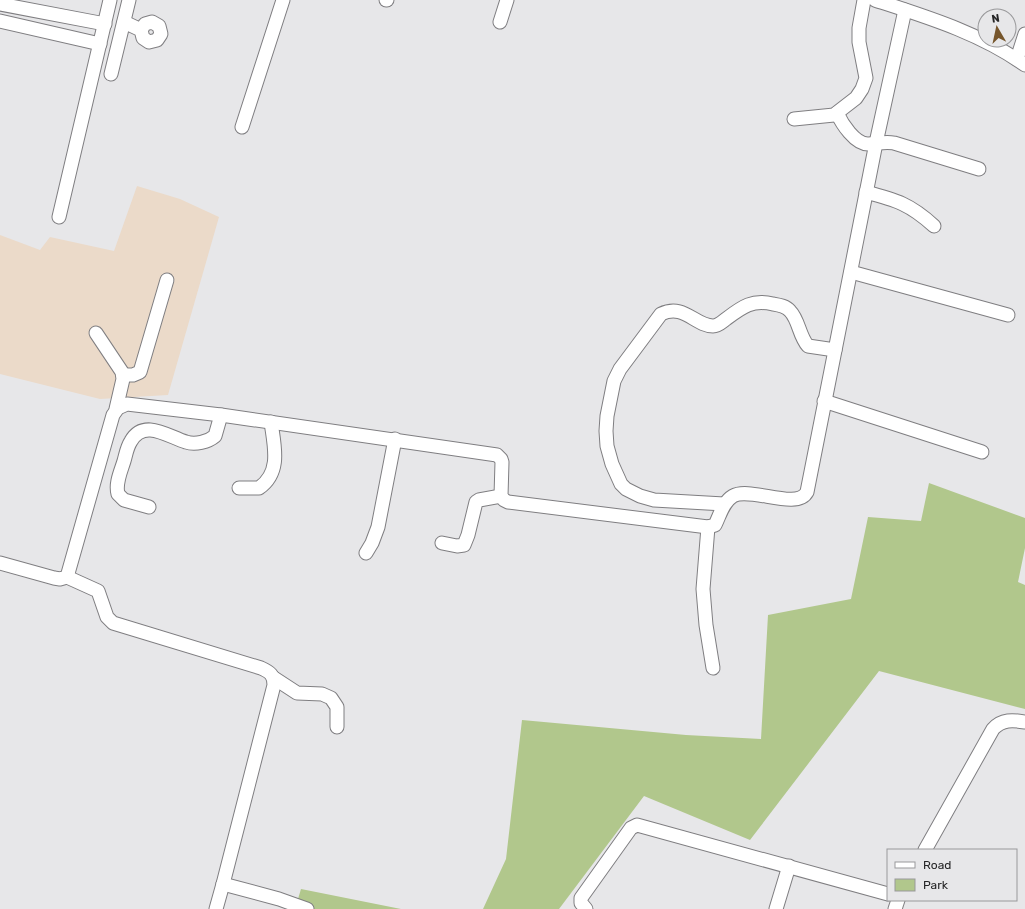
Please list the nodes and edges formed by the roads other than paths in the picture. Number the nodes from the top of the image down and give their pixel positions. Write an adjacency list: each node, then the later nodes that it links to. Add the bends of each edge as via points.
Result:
1 (110, 0): 12 (street)
2 (129, 0): 10 (street)
3 (283, 0): 20 (street)
4 (507, 0): 11 (street)
5 (864, 0): 18 (street, via 859,42 866,78 856,98)
6 (875, 0): 8 (street)
7 (0, 4): 12 (street)
8 (905, 10): 16 (street, via 977,37); 21 (street)
9 (0, 21): 15 (street)
10 (124, 22): 13 (street); 17 (street)
11 (500, 22)
12 (105, 24): 15 (street)
13 (141, 30)
14 (1025, 34): 16 (street)
15 (100, 44): 24 (street)
16 (1021, 62)
17 (111, 74)
18 (837, 113): 19 (street, via 830,116); 21 (street, via 847,131 860,142)
19 (794, 119)
20 (242, 127)
21 (876, 142): 22 (street, via 894,143); 23 (street)
22 (979, 169)
23 (866, 192): 25 (street, via 902,202); 26 (street)
24 (59, 216)
25 (934, 226)
26 (851, 272): 28 (street); 30 (street)
27 (167, 280): 31 (street, via 140,372)
28 (1008, 315)
29 (96, 333): 31 (street)
30 (835, 350): 32 (street); 40 (street, via 808,346 790,311 778,305 760,302 742,307 713,326 675,311 661,314 620,369 612,389 606,431 607,446 616,477 621,484 632,493 654,500)
31 (123, 375): 33 (street)
32 (824, 401): 37 (street); 40 (street, via 804,497 796,500 741,494 733,496)
33 (116, 410): 34 (street, via 132,404); 46 (street)
34 (221, 415): 35 (street); 41 (street, via 215,436 209,440 186,442 162,432 147,430 138,433 131,440 117,483 118,494 124,500)
35 (271, 422): 36 (street); 38 (street, via 274,469 259,488)
36 (395, 439): 39 (street, via 496,455 502,462); 44 (street, via 378,528)
37 (982, 452)
38 (239, 488)
39 (500, 496): 42 (street, via 508,502); 43 (street, via 476,502 464,545)
40 (724, 504): 42 (street, via 715,525)
41 (149, 508)
42 (708, 528): 47 (street, via 703,589)
43 (442, 542)
44 (366, 553)
45 (0, 563): 46 (street, via 54,578)
46 (67, 577): 48 (street, via 98,592 107,617 113,623 261,668)
47 (713, 668)
48 (274, 678): 50 (street, via 297,693 322,694 331,698 337,707); 53 (street)
49 (1025, 722): 51 (street, via 1005,721 993,729)
50 (337, 727)
51 (926, 849)
52 (789, 866): 54 (street); 57 (street, via 637,825 631,828 580,898); 58 (street)
53 (223, 884): 55 (street); 56 (street)
54 (887, 894)
55 (216, 909)
56 (307, 909)
57 (586, 909)
58 (776, 909)

